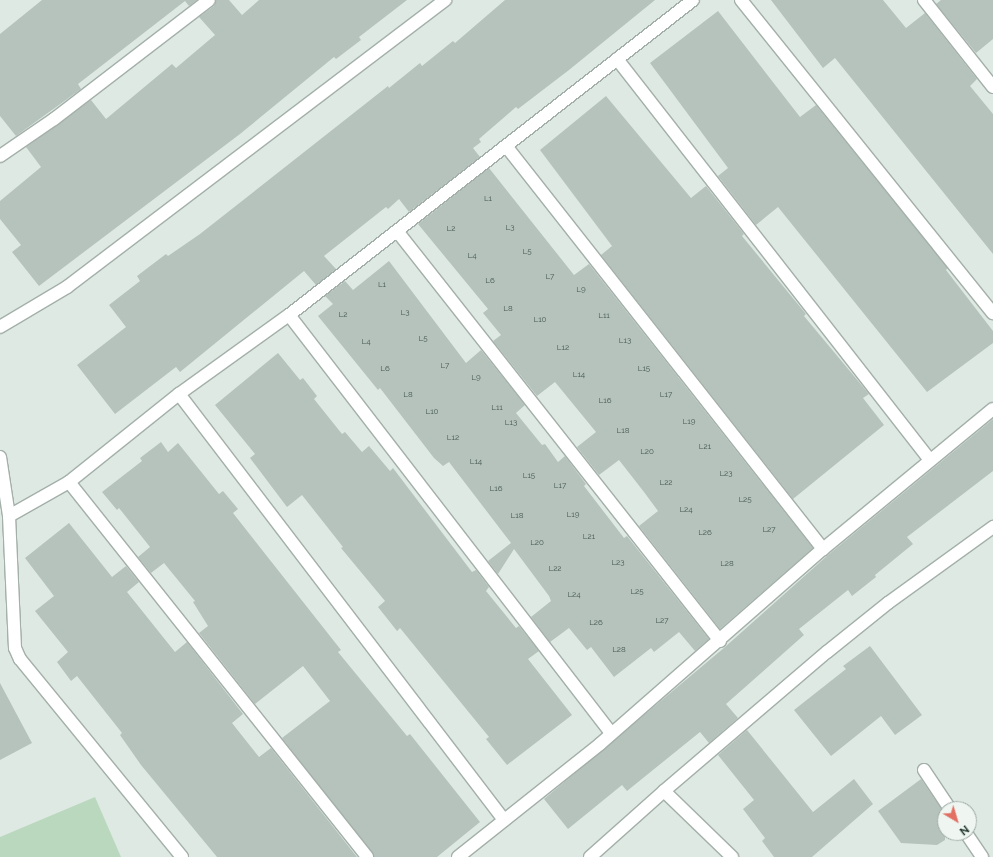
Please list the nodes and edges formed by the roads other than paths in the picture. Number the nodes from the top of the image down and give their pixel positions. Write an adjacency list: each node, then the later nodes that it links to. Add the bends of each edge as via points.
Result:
1 (209, 0): 9 (street, via 54,119)
2 (445, 0): 13 (street, via 67,287)
3 (693, 0): 6 (street)
4 (740, 0): 11 (street)
5 (924, 0): 7 (street)
6 (617, 59): 8 (street); 17 (street)
7 (993, 86)
8 (506, 146): 10 (street); 21 (street)
9 (0, 156)
10 (397, 231): 12 (street); 22 (street)
11 (993, 313)
12 (289, 315): 14 (street); 23 (street)
13 (0, 327)
14 (179, 394): 18 (street); 27 (street)
15 (993, 409): 17 (street)
16 (0, 457): 19 (street)
17 (930, 460): 21 (street)
18 (69, 482): 19 (street); 30 (street)
19 (9, 516): 29 (street, via 15,648 20,659)
20 (993, 527): 25 (street, via 888,603)
21 (823, 549): 22 (street)
22 (720, 641): 23 (street)
23 (611, 733): 27 (street)
24 (924, 770): 26 (street)
25 (664, 791): 32 (street); 33 (street)
26 (945, 801)
27 (504, 820): 31 (street)
28 (971, 841): 34 (street)
29 (182, 857)
30 (367, 857)
31 (458, 857)
32 (590, 857)
33 (732, 857)
34 (982, 857)

